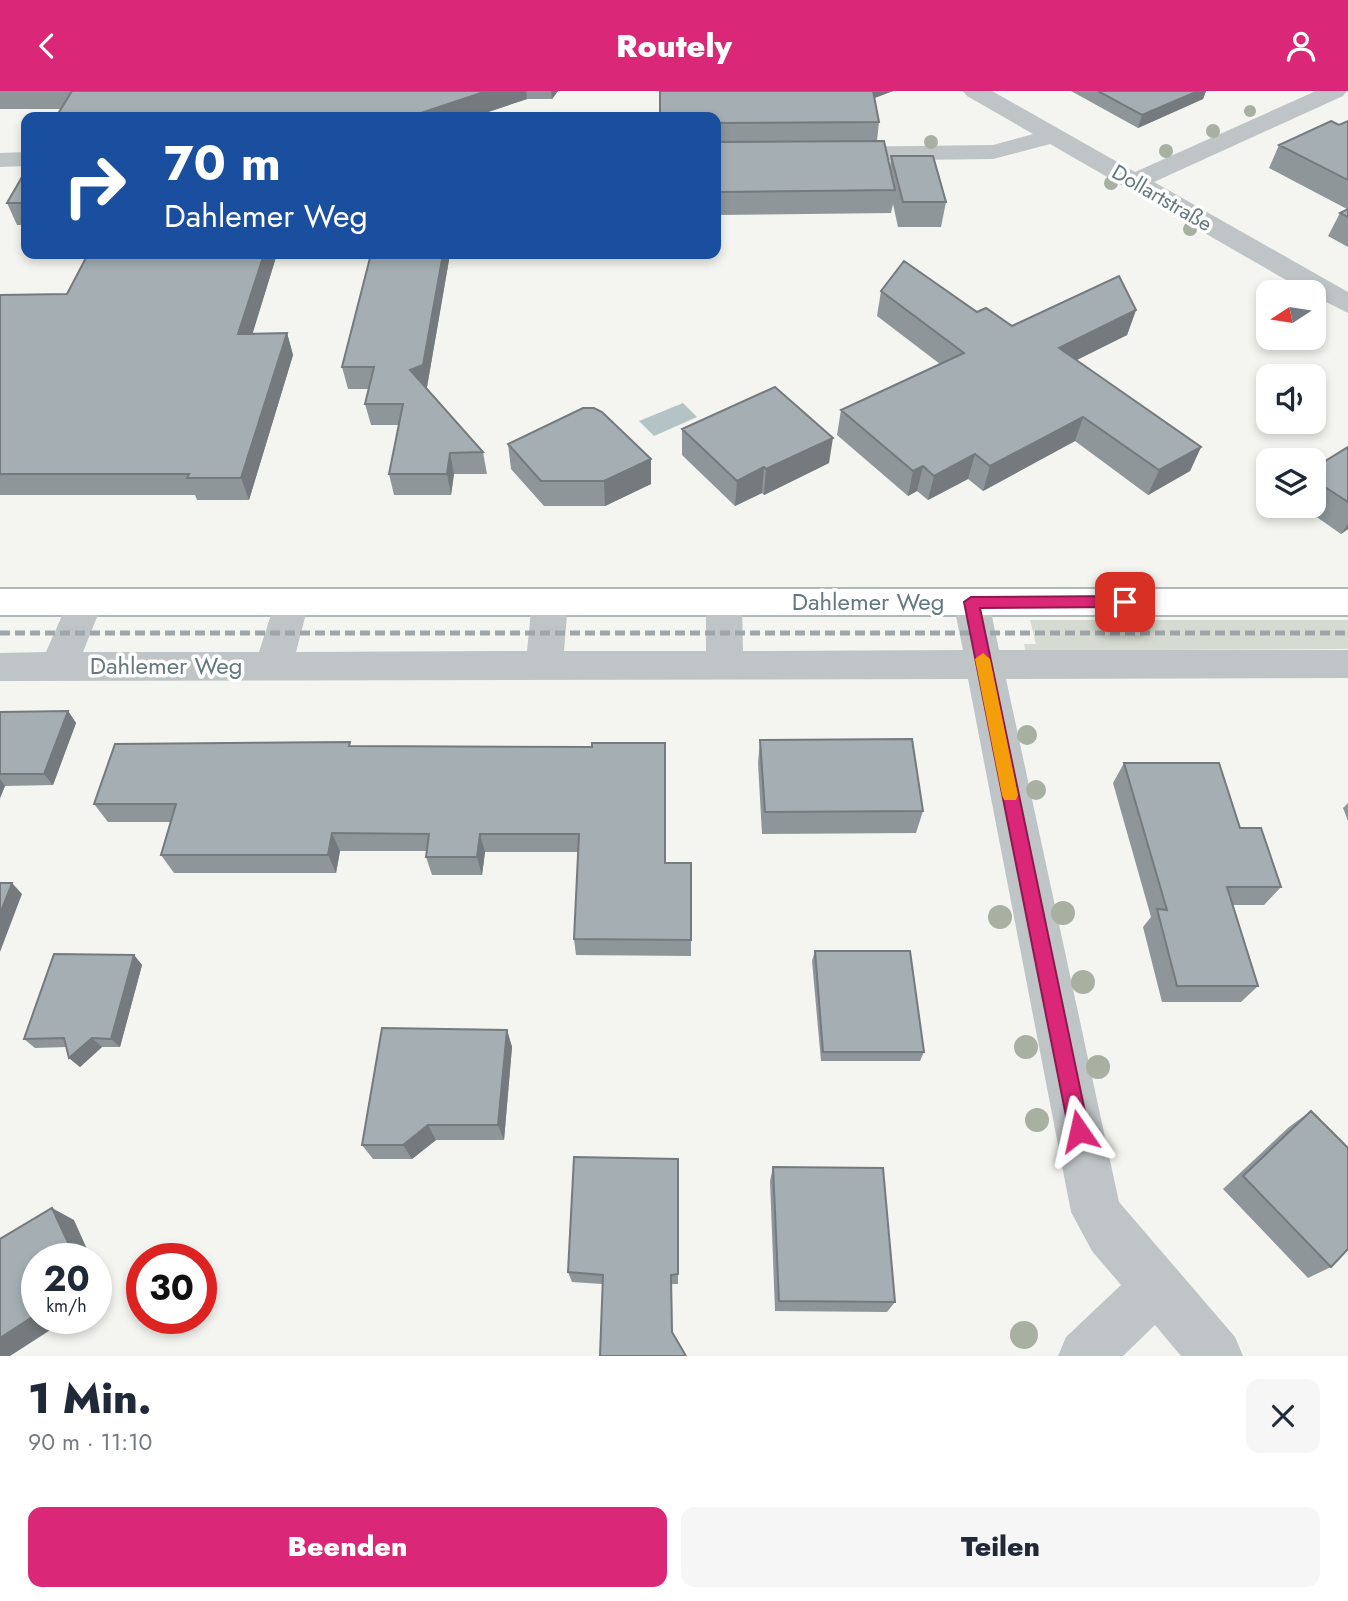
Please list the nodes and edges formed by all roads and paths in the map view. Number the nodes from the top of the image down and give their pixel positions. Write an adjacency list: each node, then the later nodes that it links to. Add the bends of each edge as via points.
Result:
1 (975, 91): 3 (street, Dollartstraße)
2 (1335, 91): 7 (street)
3 (1052, 135): 4 (street, via 993,152); 7 (street, Dollartstraße)
4 (814, 154)
5 (21, 159): 6 (street)
6 (0, 160)
7 (1135, 182): 8 (street, Dollartstraße)
8 (1348, 305)
9 (0, 602): 10 (main road, Dahlemer Weg)
10 (85, 602): 11 (main road, Dahlemer Weg); 22 (street, Dahlemer Weg)
11 (291, 602): 12 (main road, Dahlemer Weg); 20 (street, Dahlemer Weg)
12 (550, 602): 13 (main road, Dahlemer Weg); 16 (street)
13 (724, 602): 14 (main road, Dahlemer Weg); 17 (street)
14 (971, 602): 15 (main road, Dahlemer Weg); 18 (street)
15 (1348, 602)
16 (544, 664): 17 (street, Dahlemer Weg); 20 (street, Dahlemer Weg)
17 (725, 664): 18 (street, Dahlemer Weg)
18 (984, 664): 19 (street, Dahlemer Weg); 23 (street, via 1096,1212)
19 (1348, 664)
20 (274, 666): 22 (street, Dahlemer Weg)
21 (0, 667): 22 (street, Dahlemer Weg)
22 (59, 667)
23 (1157, 1287): 24 (street); 25 (street)
24 (1085, 1356)
25 (1216, 1356)

